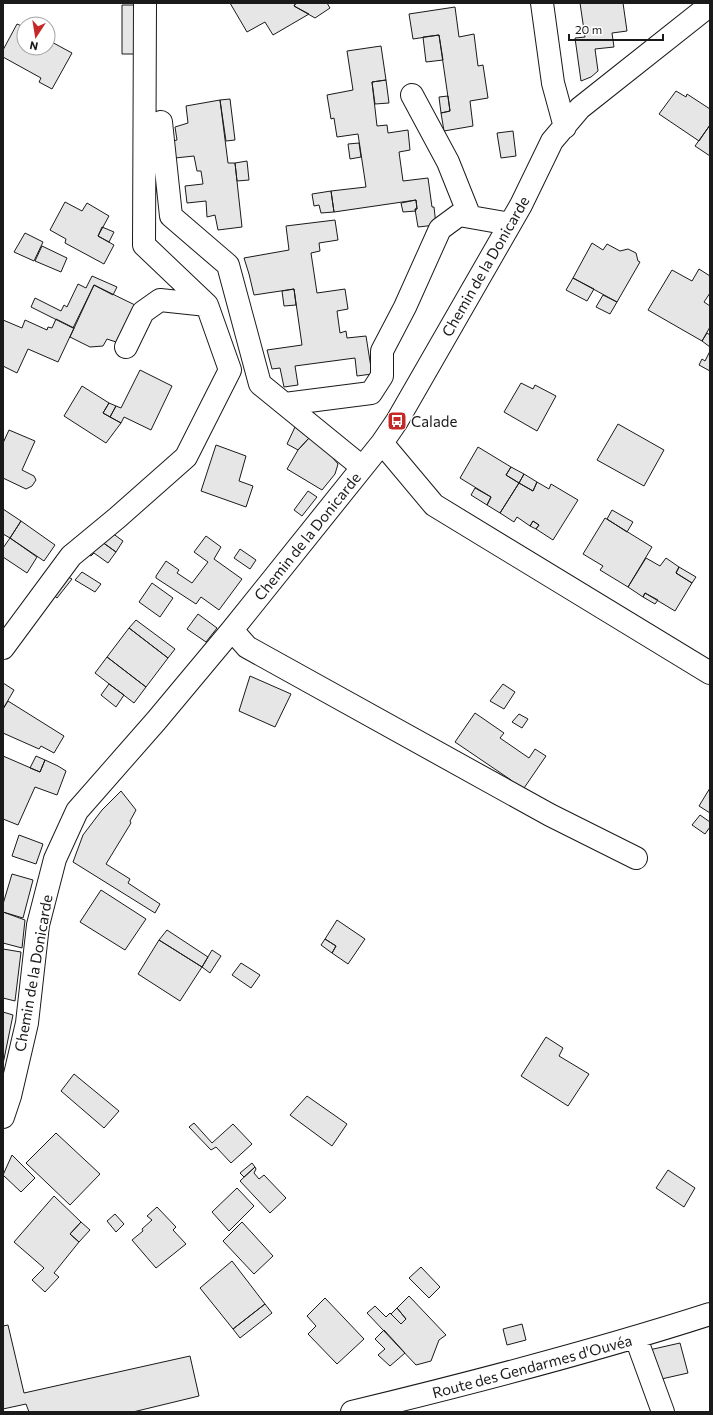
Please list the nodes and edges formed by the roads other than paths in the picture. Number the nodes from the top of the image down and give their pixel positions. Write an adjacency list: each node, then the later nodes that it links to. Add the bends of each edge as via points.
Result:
1 (145, 3): 9 (street, via 144,245)
2 (542, 3): 6 (street, via 553,83)
3 (710, 5): 6 (street, Chemin de la Donicarde, via 580,108)
4 (412, 95): 7 (street, via 448,162)
5 (161, 122): 11 (street, via 171,216 228,265 260,384)
6 (565, 127): 8 (street, Chemin de la Donicarde, via 552,141)
7 (470, 217): 8 (street); 11 (street, via 459,215 440,229 382,351 382,376 371,393)
8 (510, 224): 12 (street, Chemin de la Donicarde)
9 (207, 305): 10 (street, via 160,300 143,312); 15 (street, via 230,370 186,457 71,556)
10 (126, 347)
11 (285, 404): 13 (street)
12 (382, 443): 13 (street, Chemin de la Donicarde); 16 (street, via 434,505)
13 (362, 468): 14 (street, Chemin de la Donicarde)
14 (232, 630): 17 (street, via 247,647 550,815); 18 (street, Chemin de la Donicarde, via 77,811 55,859 38,925 27,1023)
15 (3, 648)
16 (710, 673)
17 (636, 858)
18 (3, 1117)
19 (710, 1314): 20 (street, Route des Gendarmes d'Ouvéa)
20 (636, 1338): 21 (street, Route des Gendarmes d'Ouvéa); 22 (street)
21 (352, 1412)
22 (663, 1412)

